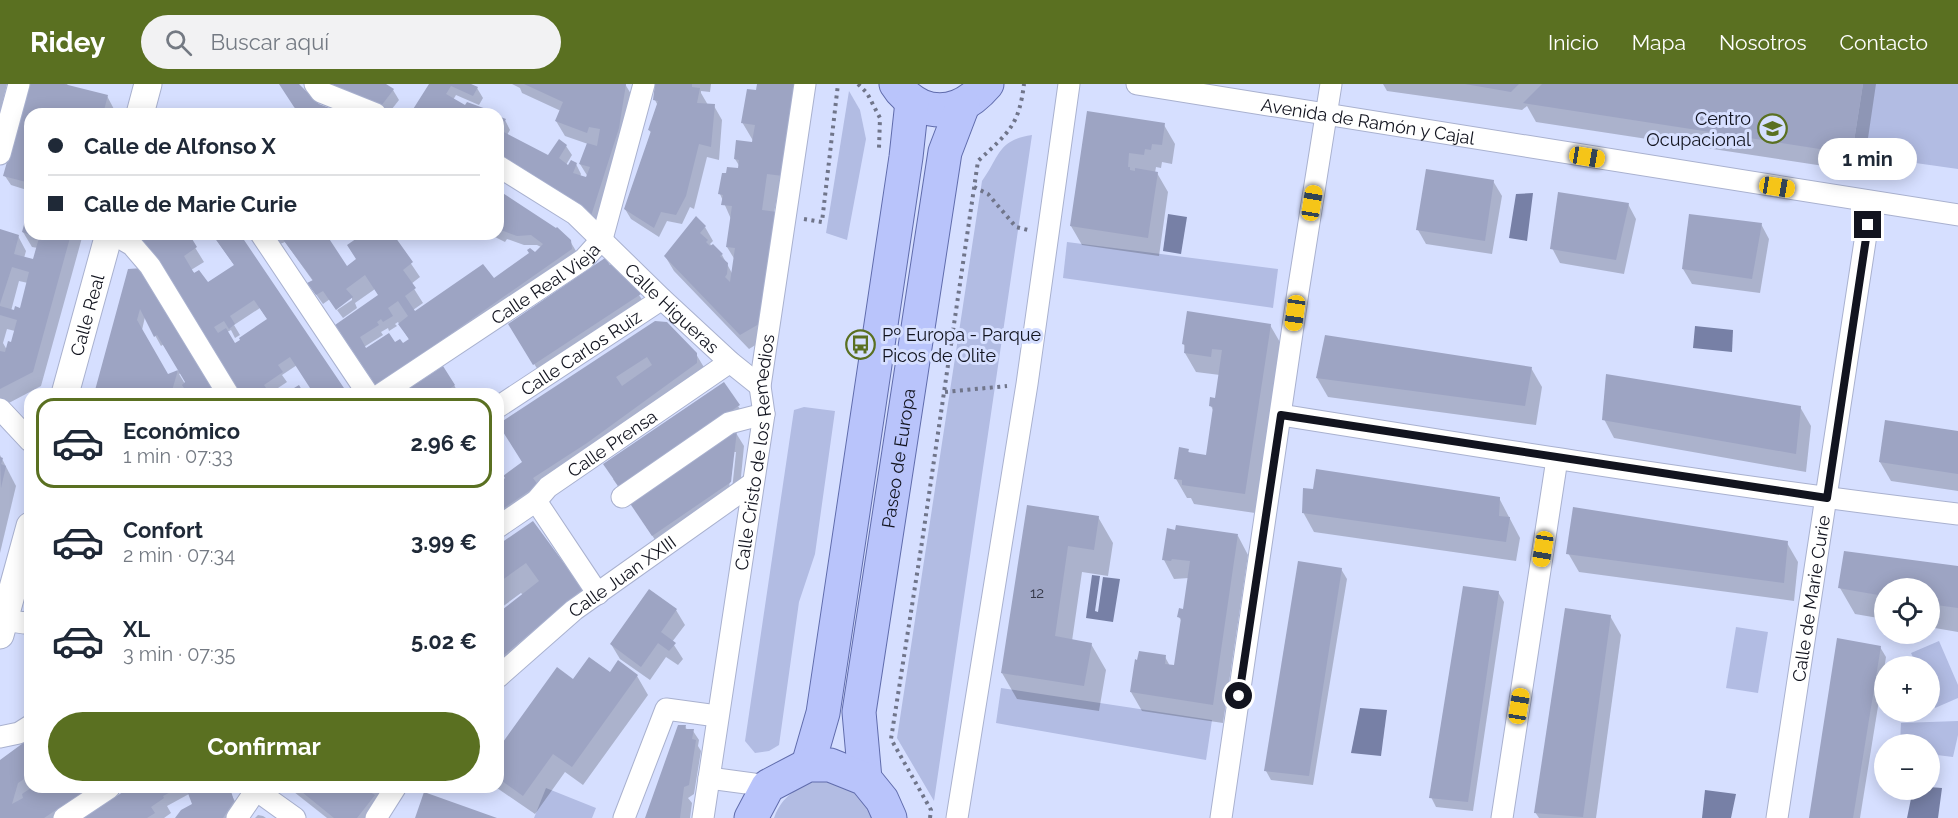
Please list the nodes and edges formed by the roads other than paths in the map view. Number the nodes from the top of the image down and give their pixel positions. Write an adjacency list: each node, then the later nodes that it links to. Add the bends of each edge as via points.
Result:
1 (19, 84): 13 (street)
2 (315, 84): 11 (street, via 321,92)
3 (805, 84): 24 (street, Calle Cristo de los Remedios)
4 (987, 84): 10 (main road)
5 (1069, 84): 64 (street, via 1027,384)
6 (1137, 84): 12 (street, Avenida de Ramón y Cajal)
7 (1331, 84): 12 (street)
8 (642, 85): 18 (street, Calle Real Vieja)
9 (904, 93): 10 (main road, via 932,110); 48 (main road, Paseo de Europa, via 906,157 823,713)
10 (963, 105): 50 (main road, Paseo de Europa, via 945,153 859,712)
11 (361, 108)
12 (1326, 113): 16 (street, Avenida de Ramón y Cajal); 32 (street)
13 (5, 119): 14 (street)
14 (0, 154)
15 (504, 170): 18 (street, Calle Higueras, via 575,214)
16 (1871, 202): 17 (street, Avenida de Ramón y Cajal); 37 (street, Calle de Marie Curie)
17 (1958, 215)
18 (602, 239): 22 (street, Calle Higueras); 28 (street, Calle Real Vieja, via 584,258)
19 (109, 240): 25 (street, Calle Real)
20 (122, 240): 26 (street, via 150,266)
21 (265, 240): 27 (street)
22 (662, 299): 23 (street, Calle Higueras); 29 (street, Calle Carlos Ruiz)
23 (730, 362): 24 (street, Calle Higueras); 38 (street, Calle Prensa, via 548,488)
24 (760, 386): 31 (street, Calle Cristo de los Remedios)
25 (67, 388)
26 (224, 388)
27 (364, 388)
28 (390, 388)
29 (504, 403)
30 (0, 409): 33 (street)
31 (764, 414): 35 (street, Calle Cristo de los Remedios); 36 (street, via 729,423)
32 (1281, 415): 34 (street); 65 (street)
33 (24, 435)
34 (1557, 459): 37 (street); 66 (street)
35 (753, 483): 42 (street, Calle Juan XXIII); 45 (street, Calle Cristo de los Remedios)
36 (622, 497)
37 (1827, 498): 39 (street); 67 (street, Calle de Marie Curie)
38 (536, 501): 40 (street, Calle Prensa); 42 (street)
39 (1958, 514)
40 (504, 523)
41 (24, 558): 43 (street)
42 (598, 594): 44 (street, Calle Juan XXIII)
43 (11, 626)
44 (504, 672)
45 (717, 716): 49 (street, Calle Cristo de los Remedios); 60 (street, via 666,709)
46 (24, 730): 47 (street)
47 (0, 737)
48 (808, 765): 50 (main road, via 830,765); 51 (main road)
49 (709, 778): 51 (street); 61 (street, Calle Cristo de los Remedios)
50 (865, 779): 63 (main road)
51 (768, 786): 62 (main road)
52 (102, 793): 56 (street)
53 (252, 793): 57 (street)
54 (260, 793): 58 (street)
55 (392, 793): 59 (street)
56 (64, 818)
57 (237, 818)
58 (295, 818)
59 (376, 818)
60 (624, 818)
61 (703, 818)
62 (751, 818)
63 (890, 818)
64 (957, 818)
65 (1221, 818)
66 (1502, 818)
67 (1777, 818)

